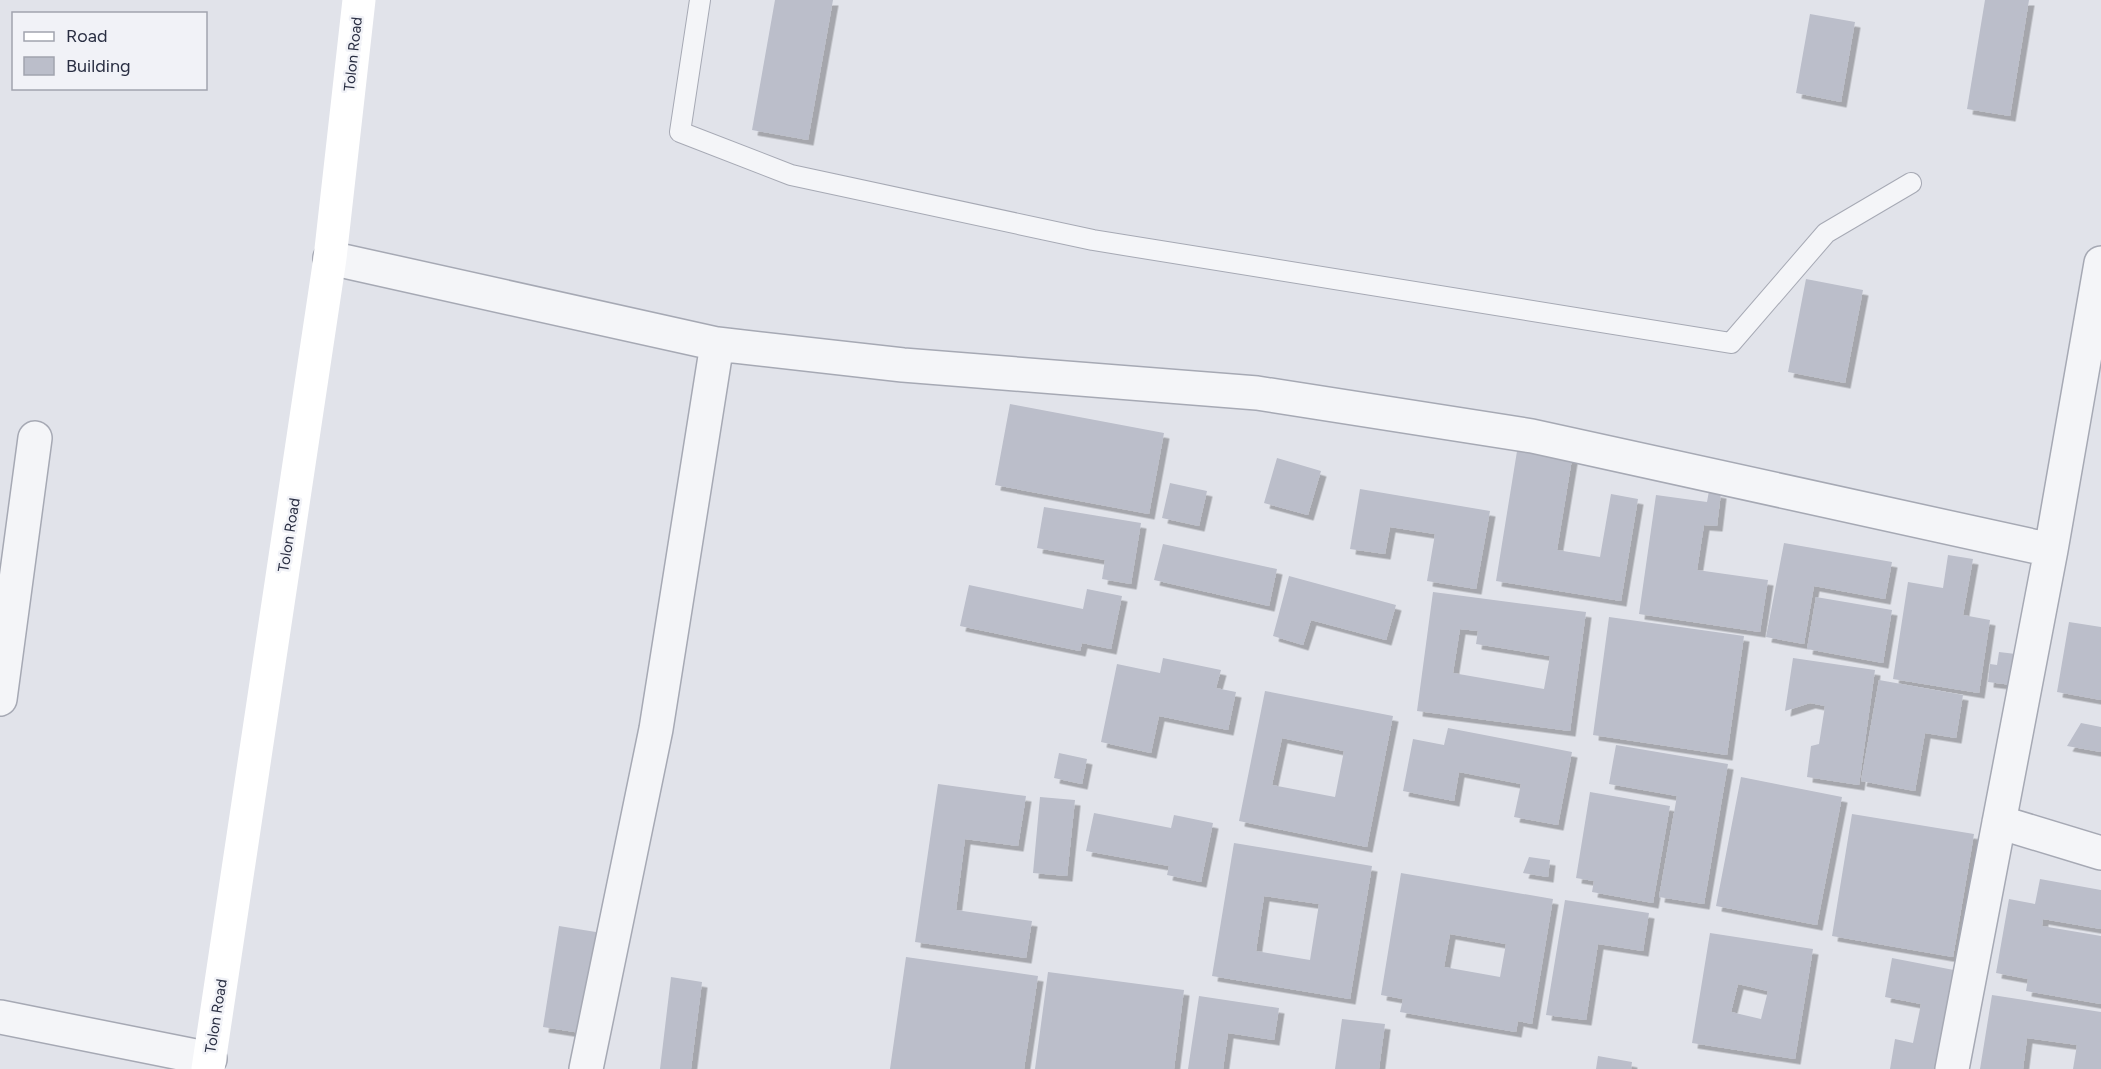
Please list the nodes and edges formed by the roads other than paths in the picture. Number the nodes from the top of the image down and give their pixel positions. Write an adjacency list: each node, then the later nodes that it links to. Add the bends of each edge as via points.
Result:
1 (359, 0): 4 (main road, Tolon Road)
2 (700, 0): 3 (lane, via 680,132 791,175 1093,240 1731,343 1826,233)
3 (1911, 183)
4 (330, 258): 6 (street); 14 (main road, Tolon Road)
5 (2101, 263): 7 (street)
6 (717, 344): 9 (street, via 903,365 1257,393 1509,432); 15 (street, via 656,729)
7 (2088, 420): 9 (street)
8 (35, 438): 10 (street)
9 (2051, 550): 11 (street)
10 (0, 699)
11 (1999, 822): 12 (street); 16 (street)
12 (2101, 853)
13 (0, 1017): 14 (street)
14 (209, 1064)
15 (586, 1069)
16 (1952, 1069)

